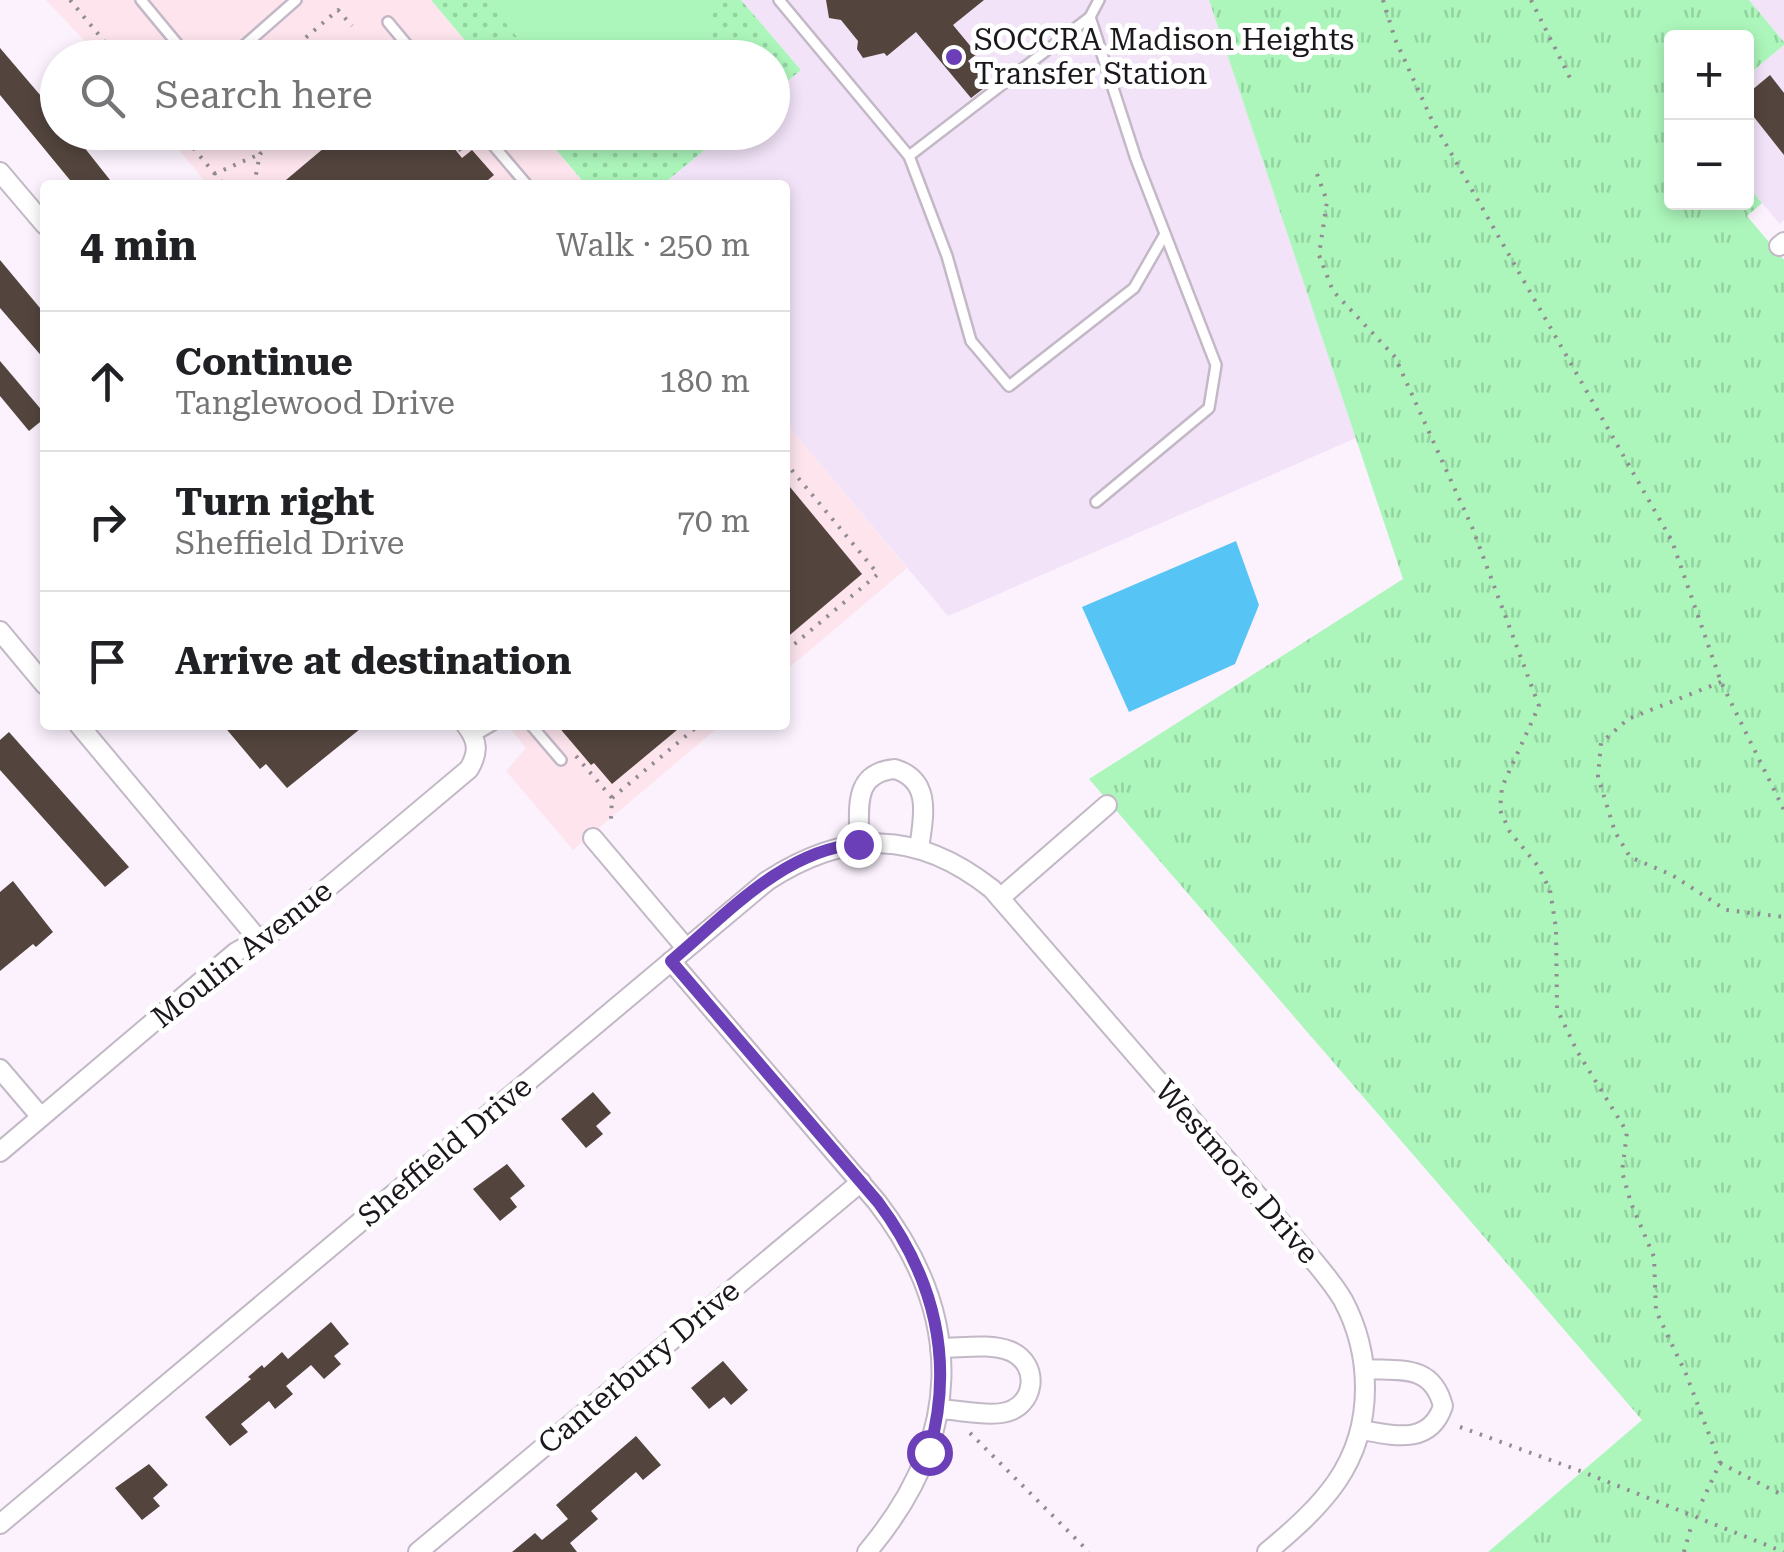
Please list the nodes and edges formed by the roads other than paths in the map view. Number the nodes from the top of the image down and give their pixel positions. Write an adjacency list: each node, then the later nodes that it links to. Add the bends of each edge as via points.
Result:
1 (141, 0): 7 (lane)
2 (296, 0): 8 (lane)
3 (780, 0): 11 (lane)
4 (1099, 0): 5 (lane)
5 (1090, 17): 11 (lane); 15 (lane)
6 (388, 22): 9 (lane)
7 (174, 40)
8 (250, 40)
9 (403, 40)
10 (497, 150): 13 (lane)
11 (909, 156): 15 (lane, via 970,342 1009,386 1134,288)
12 (0, 172): 14 (street)
13 (523, 180)
14 (40, 220)
15 (1165, 234): 16 (lane, via 1216,365 1209,408)
16 (1096, 502)
17 (0, 631): 18 (street)
18 (40, 678)
19 (83, 730): 28 (street)
20 (535, 730): 22 (lane)
21 (473, 737): 28 (street, Moulin Avenue, via 462,776 282,928)
22 (561, 760)
23 (1107, 805): 27 (street)
24 (593, 838): 29 (street)
25 (858, 844): 26 (street, Sheffield Drive); 26 (street, via 864,785 882,770 895,769 912,778 924,797); 29 (street, Sheffield Drive, via 798,861)
26 (919, 849): 27 (street, Westmore Drive, via 970,872)
27 (1000, 898): 36 (street, Westmore Drive, via 1325,1276 1353,1320)
28 (258, 939): 32 (street, Moulin Avenue)
29 (686, 948): 30 (street, Sheffield Drive)
30 (671, 961): 34 (street); 39 (street, Sheffield Drive)
31 (0, 1069): 32 (street)
32 (41, 1117): 33 (street, Moulin Avenue)
33 (0, 1152)
34 (861, 1182): 35 (street, via 918,1266); 40 (street, Canterbury Drive)
35 (940, 1348): 37 (street); 37 (street, via 1006,1349 1024,1360 1031,1381 1025,1399 1010,1411)
36 (1365, 1369): 38 (street, Westmore Drive); 38 (street, via 1424,1376 1443,1406 1428,1431 1409,1437)
37 (940, 1409): 41 (street, via 922,1470)
38 (1362, 1430): 42 (street, Westmore Drive, via 1328,1494)
39 (0, 1524)
40 (418, 1552)
41 (867, 1552)
42 (1267, 1552)

